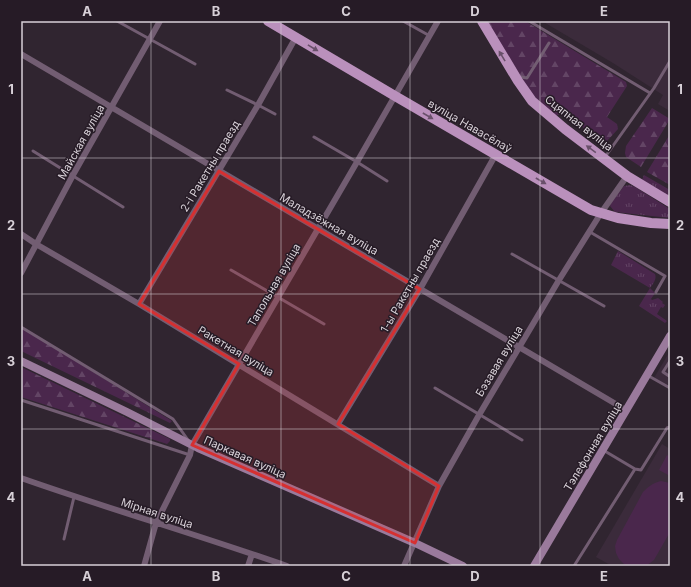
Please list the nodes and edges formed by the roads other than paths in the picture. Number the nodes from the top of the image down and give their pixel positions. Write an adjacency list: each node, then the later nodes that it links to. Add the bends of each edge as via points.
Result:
1 (117, 21): 10 (lane)
2 (160, 21): 10 (street, Майская вуліца)
3 (268, 21): 9 (main road, вуліца Навасёлаў)
4 (403, 21): 8 (lane)
5 (438, 21): 8 (street, Тапольная вуліца)
6 (482, 21): 15 (main road, Сцяпная вуліца, one-way to 6)
7 (529, 21): 17 (lane)
8 (430, 36): 18 (street, Тапольная вуліца)
9 (296, 37): 18 (main road, вуліца Навасёлаў, one-way to 18); 19 (street, 2-і Ракетны праезд)
10 (149, 39): 14 (lane); 20 (street, Майская вуліца)
11 (549, 43): 15 (lane, via 527,78 521,77)
12 (21, 54): 20 (street, Маладзёжная вуліца)
13 (670, 61): 17 (lane)
14 (195, 64)
15 (518, 82): 25 (main road, Сцяпная вуліца, one-way to 15, via 532,100)
16 (227, 90): 19 (lane)
17 (650, 93): 25 (lane)
18 (395, 96): 24 (main road, вуліца Навасёлаў, one-way to 24); 26 (street, Тапольная вуліца)
19 (258, 105): 21 (lane); 27 (street, 2-і Ракетны праезд)
20 (112, 108): 27 (street, Маладзёжная вуліца); 28 (street, Майская вуліца)
21 (275, 114)
22 (314, 137): 26 (lane)
23 (33, 151): 28 (lane)
24 (496, 154): 33 (main road, вуліца Навасёлаў, one-way to 33, via 591,210); 43 (street, 1-ы Ракетны праезд)
25 (604, 158): 29 (main road, Сцяпная вуліца)
26 (357, 162): 30 (lane); 35 (street, Тапольная вуліца)
27 (219, 171): 35 (street, Маладзёжная вуліца); 46 (street, 2-і Ракетны праезд)
28 (73, 175): 32 (lane); 38 (street, Майская вуліца)
29 (627, 176): 31 (main road, Сцяпная вуліца); 33 (street, Бэзавая вуліца)
30 (387, 181)
31 (670, 202)
32 (123, 207)
33 (601, 213): 34 (main road, вуліца Навасёлаў, via 618,218); 36 (street, Бэзавая вуліца)
34 (670, 224)
35 (318, 229): 43 (street, Маладзёжная вуліца); 45 (street, Тапольная вуліца)
36 (590, 232): 42 (street, Бэзавая вуліца); 44 (lane, via 665,276)
37 (21, 234): 38 (street, Ракетная вуліца)
38 (36, 244): 41 (street, Майская вуліца); 46 (street, Ракетная вуліца)
39 (512, 254): 42 (lane)
40 (232, 270): 45 (lane)
41 (21, 273)
42 (559, 280): 47 (lane); 51 (street, Бэзавая вуліца)
43 (420, 289): 51 (street, Маладзёжная вуліца); 62 (street, 1-ы Ракетны праезд)
44 (656, 292)
45 (278, 298): 48 (lane); 54 (street, Тапольная вуліца)
46 (139, 304): 54 (street, Ракетная вуліца)
47 (604, 306)
48 (324, 324)
49 (21, 326): 65 (lane, via 173,419)
50 (670, 336): 55 (street, Тэлефонная вуліца)
51 (520, 348): 60 (street, Маладзёжная вуліца); 61 (street, Бэзавая вуліца)
52 (21, 361): 65 (street, Паркавая вуліца)
53 (670, 361): 56 (lane, via 663,372)
54 (239, 364): 62 (street, Ракетная вуліца); 65 (street, Тапольная вуліца)
55 (647, 375): 58 (lane); 60 (street, Тэлефонная вуліца)
56 (669, 376)
57 (435, 388): 61 (lane)
58 (670, 388)
59 (21, 400): 67 (lane)
60 (626, 410): 66 (street, Тэлефонная вуліца)
61 (479, 414): 64 (lane); 70 (street, Бэзавая вуліца)
62 (338, 424): 70 (street, Ракетная вуліца)
63 (670, 427): 68 (lane, via 666,428 641,470)
64 (522, 440)
65 (192, 445): 67 (street, Тапольная вуліца); 74 (street, Паркавая вуліца)
66 (603, 450): 68 (lane); 81 (street, Тэлефонная вуліца)
67 (190, 455): 72 (street, Тапольная вуліца)
68 (635, 469): 82 (lane)
69 (21, 478): 71 (street, Мірная вуліца)
70 (439, 486): 74 (street, Бэзавая вуліца)
71 (74, 497): 72 (street, Мірная вуліца); 73 (lane)
72 (156, 523): 75 (street, Мірная вуліца); 76 (street, Тапольная вуліца)
73 (64, 538)
74 (415, 543): 79 (street, Бэзавая вуліца); 80 (street, Паркавая вуліца)
75 (252, 554): 77 (street); 78 (street, Мірная вуліца)
76 (144, 566)
77 (248, 566)
78 (287, 566)
79 (404, 566)
80 (462, 566)
81 (534, 566)
82 (574, 566)

